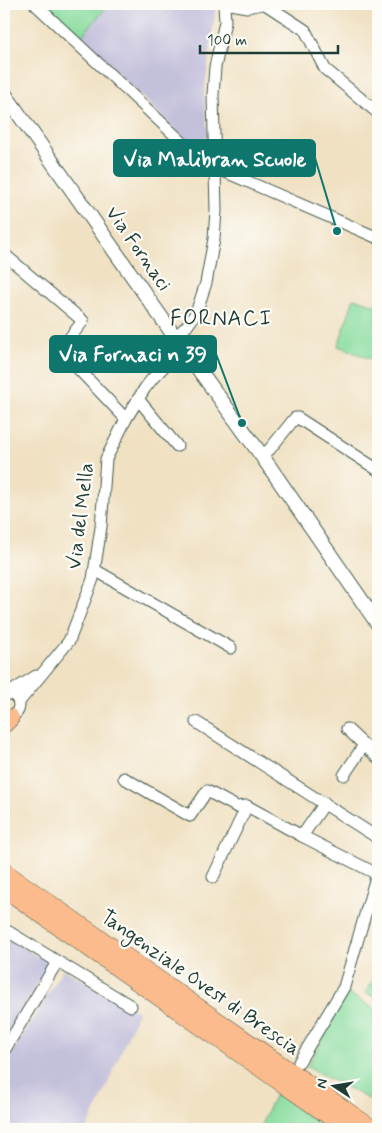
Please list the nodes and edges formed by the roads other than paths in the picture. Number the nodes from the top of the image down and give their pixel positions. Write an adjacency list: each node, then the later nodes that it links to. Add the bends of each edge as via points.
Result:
1 (35, 4): 7 (street, via 182,142)
2 (224, 4): 7 (street, via 213,95)
3 (230, 4): 4 (street, via 246,7)
4 (264, 4): 6 (street, via 305,30 325,70)
5 (4, 93): 10 (street, Via Fornaci)
6 (378, 113)
7 (214, 167): 8 (street); 10 (street, via 216,210 206,284 196,313)
8 (378, 238)
9 (4, 254): 13 (street, via 83,321 64,345 66,356)
10 (175, 337): 11 (street, Via Fornaci)
11 (184, 348): 12 (street, Via del Mella, via 152,380); 15 (street, Via Fornaci)
12 (138, 400): 13 (street, Via del Mella); 14 (street)
13 (126, 419): 17 (street, Via del Mella, via 106,459)
14 (177, 446)
15 (262, 456): 16 (street, via 298,418); 18 (street, Via Fornaci)
16 (378, 470)
17 (95, 570): 19 (street); 20 (street, Via del Mella, via 68,641)
18 (378, 624)
19 (231, 648)
20 (44, 671): 21 (street, Via del Mella); 22 (street, Via del Mella)
21 (6, 693): 22 (street, Via del Mella, via 15,696)
22 (19, 702): 23 (street, Via del Mella, via 17,713)
23 (6, 720)
24 (196, 722): 30 (street)
25 (347, 729): 26 (street)
26 (364, 746): 27 (street); 28 (street)
27 (378, 758)
28 (344, 775)
29 (124, 778): 31 (street, via 190,816 207,791 236,807)
30 (325, 803): 32 (street); 33 (street)
31 (247, 806): 32 (street); 37 (street)
32 (302, 836): 36 (street)
33 (378, 838)
34 (4, 858): 39 (main road, via 56,893)
35 (4, 872): 39 (main road, Tangenziale Ovest di Brescia)
36 (378, 872): 44 (street, via 344,987)
37 (213, 877)
38 (8, 894): 45 (main road, Tangenziale Ovest di Brescia)
39 (76, 921): 46 (main road, Tangenziale Ovest di Brescia)
40 (4, 929): 41 (street)
41 (57, 962): 42 (street); 43 (street)
42 (131, 1006)
43 (4, 1051)
44 (299, 1062)
45 (348, 1129)
46 (372, 1129)

